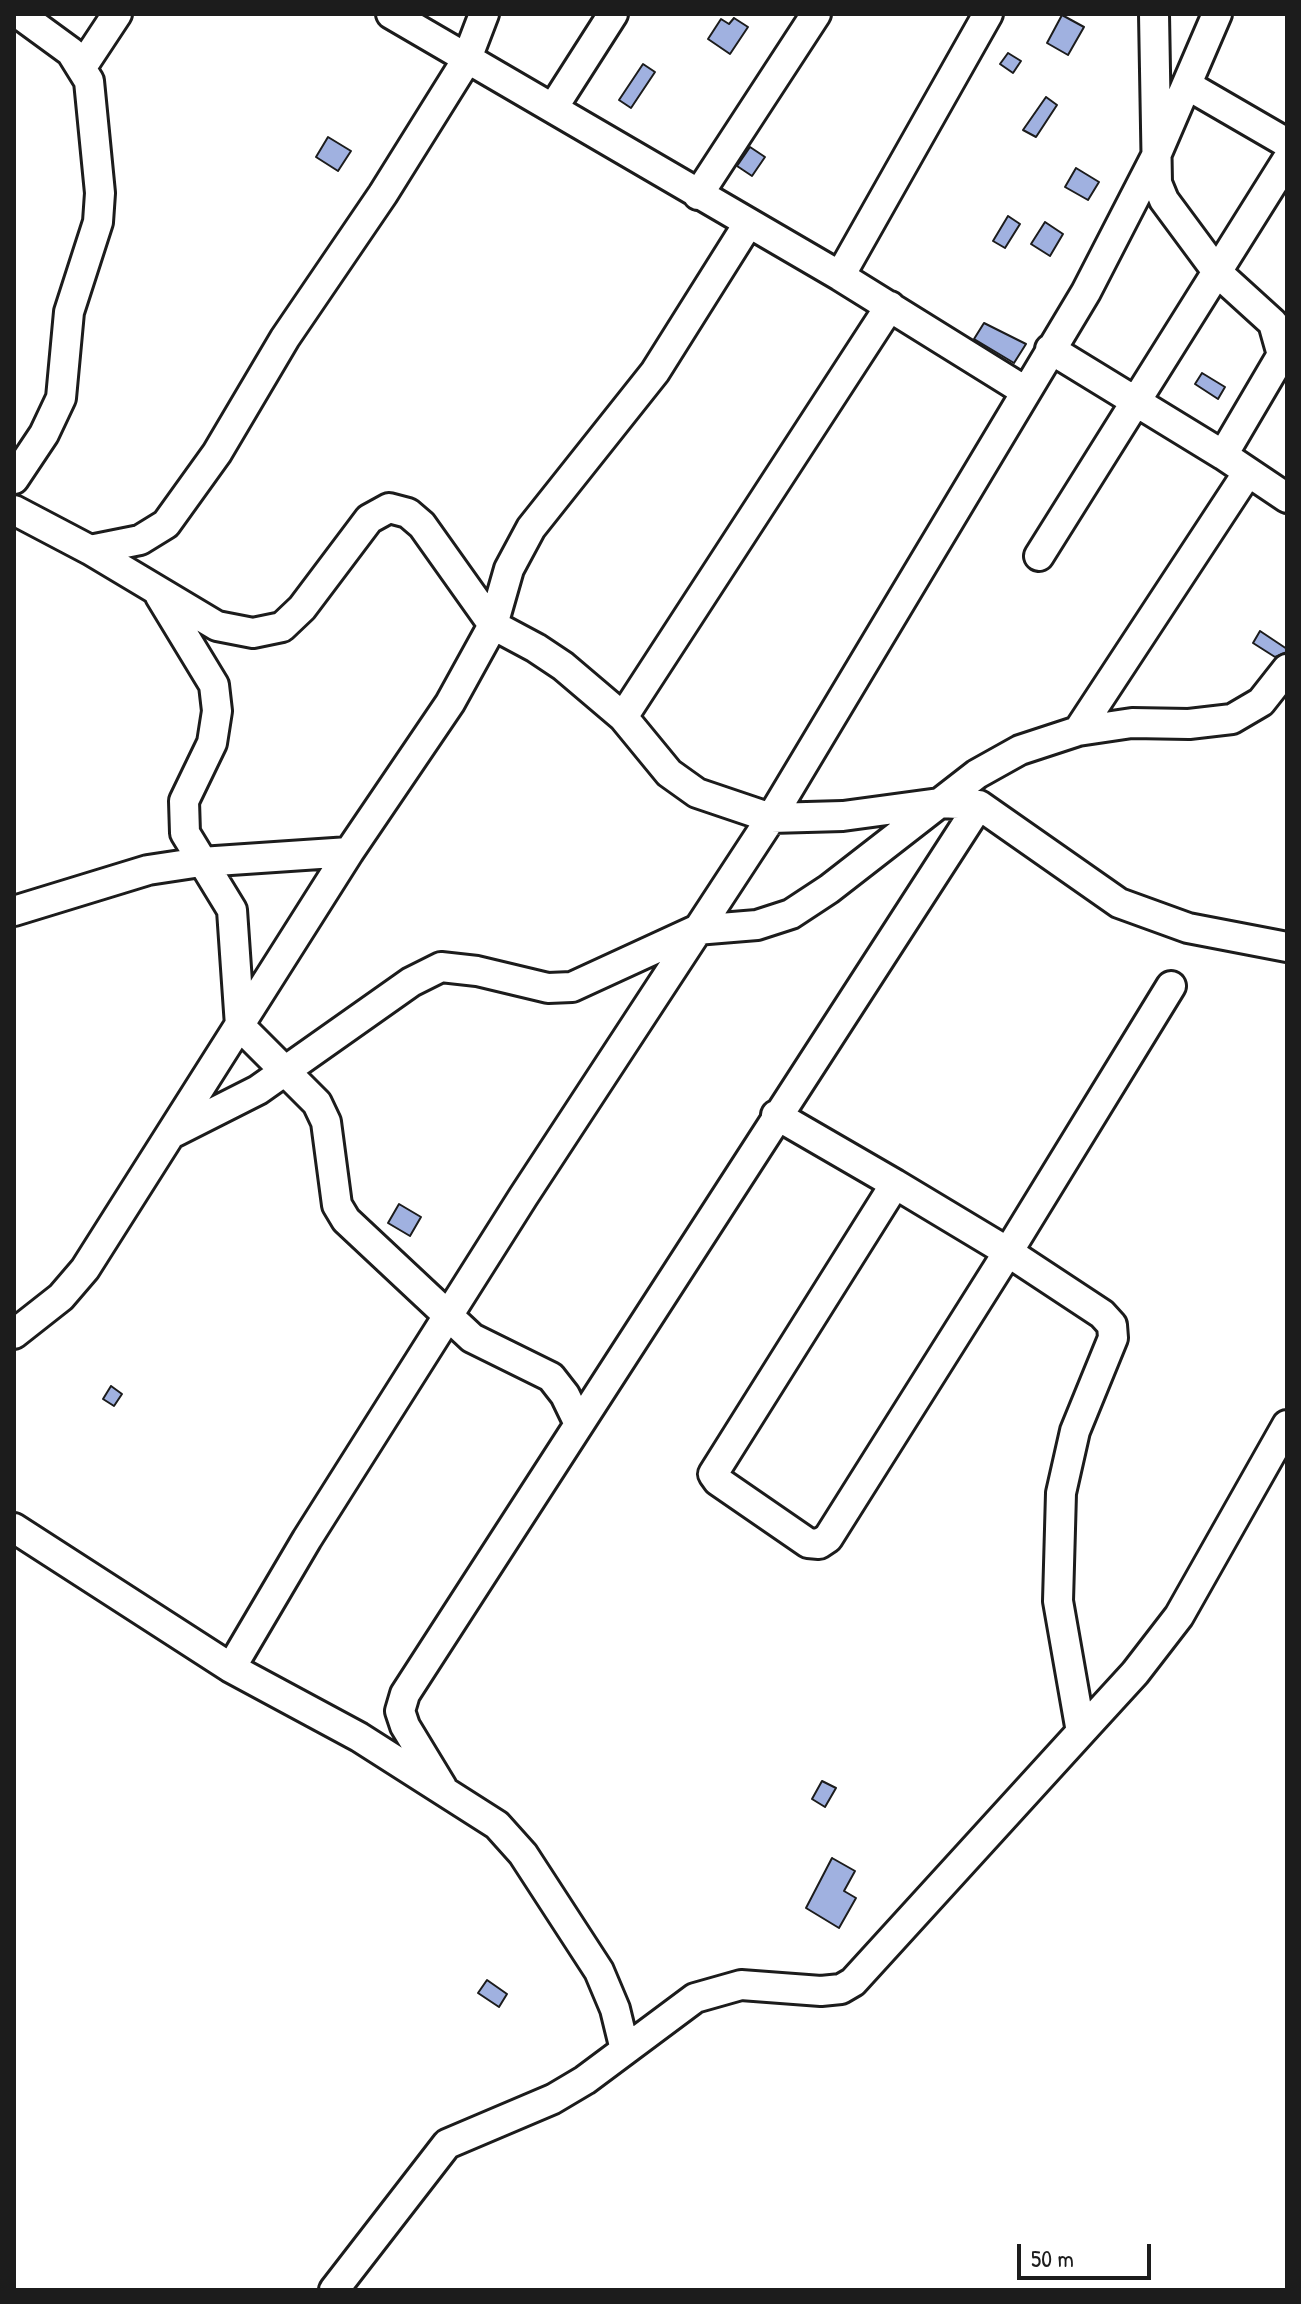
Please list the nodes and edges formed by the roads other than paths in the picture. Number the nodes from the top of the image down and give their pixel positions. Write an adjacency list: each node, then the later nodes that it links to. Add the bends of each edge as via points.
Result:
1 (19, 14): 11 (street, via 71,52)
2 (117, 14): 11 (street)
3 (391, 14): 10 (street)
4 (484, 14): 10 (street)
5 (613, 14): 13 (street)
6 (816, 14): 17 (street)
7 (988, 14): 20 (street)
8 (1154, 14): 15 (street)
9 (1217, 14): 12 (street)
10 (466, 61): 13 (street); 31 (street, via 285,338 217,453 166,524 140,540)
11 (82, 67): 28 (street, via 94,123 98,222 69,312 61,398)
12 (1187, 85): 14 (street); 15 (street)
13 (553, 108): 17 (street)
14 (1287, 143)
15 (1155, 158): 19 (street, via 1164,200); 22 (street)
16 (1287, 160): 19 (street)
17 (698, 195): 18 (street)
18 (748, 224): 20 (street); 34 (street, via 655,372 531,528 509,569)
19 (1218, 273): 23 (street, via 1273,323); 25 (street)
20 (840, 276): 21 (street)
21 (890, 306): 24 (street); 36 (street)
22 (1050, 349): 24 (street); 25 (street)
23 (1284, 350): 26 (street)
24 (1025, 391): 40 (street)
25 (1137, 402): 26 (street); 32 (street)
26 (1223, 455): 27 (street)
27 (1248, 472): 29 (street); 37 (street)
28 (14, 479)
29 (1287, 498)
30 (14, 510): 31 (street)
31 (90, 550): 33 (street)
32 (1039, 556)
33 (157, 592): 34 (street, via 217,626 253,633 282,627 369,519 389,508 408,513 422,525); 42 (street, via 214,685 212,743 184,801 185,833)
34 (493, 625): 36 (street, via 536,648); 41 (street, via 450,703)
35 (1287, 669): 37 (street, via 1261,702 1232,719)
36 (623, 717): 40 (street, via 669,773 697,793)
37 (1078, 731): 38 (street, via 1020,750)
38 (939, 803): 39 (street); 40 (street, via 843,816); 44 (street, via 791,914 757,925)
39 (979, 805): 45 (street, via 1119,903 1188,928); 49 (street)
40 (771, 818): 44 (street)
41 (349, 852): 42 (street); 47 (street)
42 (201, 862): 43 (street, via 148,870); 47 (street, via 232,910)
43 (14, 911)
44 (696, 930): 48 (street, via 572,987 548,988 441,967 411,982); 53 (street)
45 (1287, 947)
46 (1171, 986): 52 (street)
47 (240, 1026): 48 (street); 50 (street)
48 (286, 1071): 50 (street); 53 (street, via 317,1103 326,1122 333,1187 346,1220)
49 (776, 1115): 51 (street); 55 (street)
50 (174, 1133): 54 (street, via 85,1269 61,1297)
51 (895, 1184): 52 (street); 52 (street, via 713,1474 808,1543 828,1538)
52 (1008, 1252): 59 (street, via 1112,1325 1113,1338 1075,1431 1061,1493 1058,1601)
53 (450, 1317): 55 (street, via 488,1349 551,1377); 58 (street)
54 (14, 1334)
55 (579, 1424): 60 (street, via 405,1694 400,1711 405,1726)
56 (1287, 1425): 59 (street, via 1179,1616)
57 (14, 1528): 58 (street)
58 (231, 1668): 60 (street)
59 (1081, 1732): 61 (street, via 853,1982 821,1991 741,1985 718,1989 695,1998)
60 (442, 1787): 61 (street, via 497,1825 523,1854 599,1971)
61 (625, 2050): 62 (street, via 553,2099 447,2144)
62 (334, 2290)

